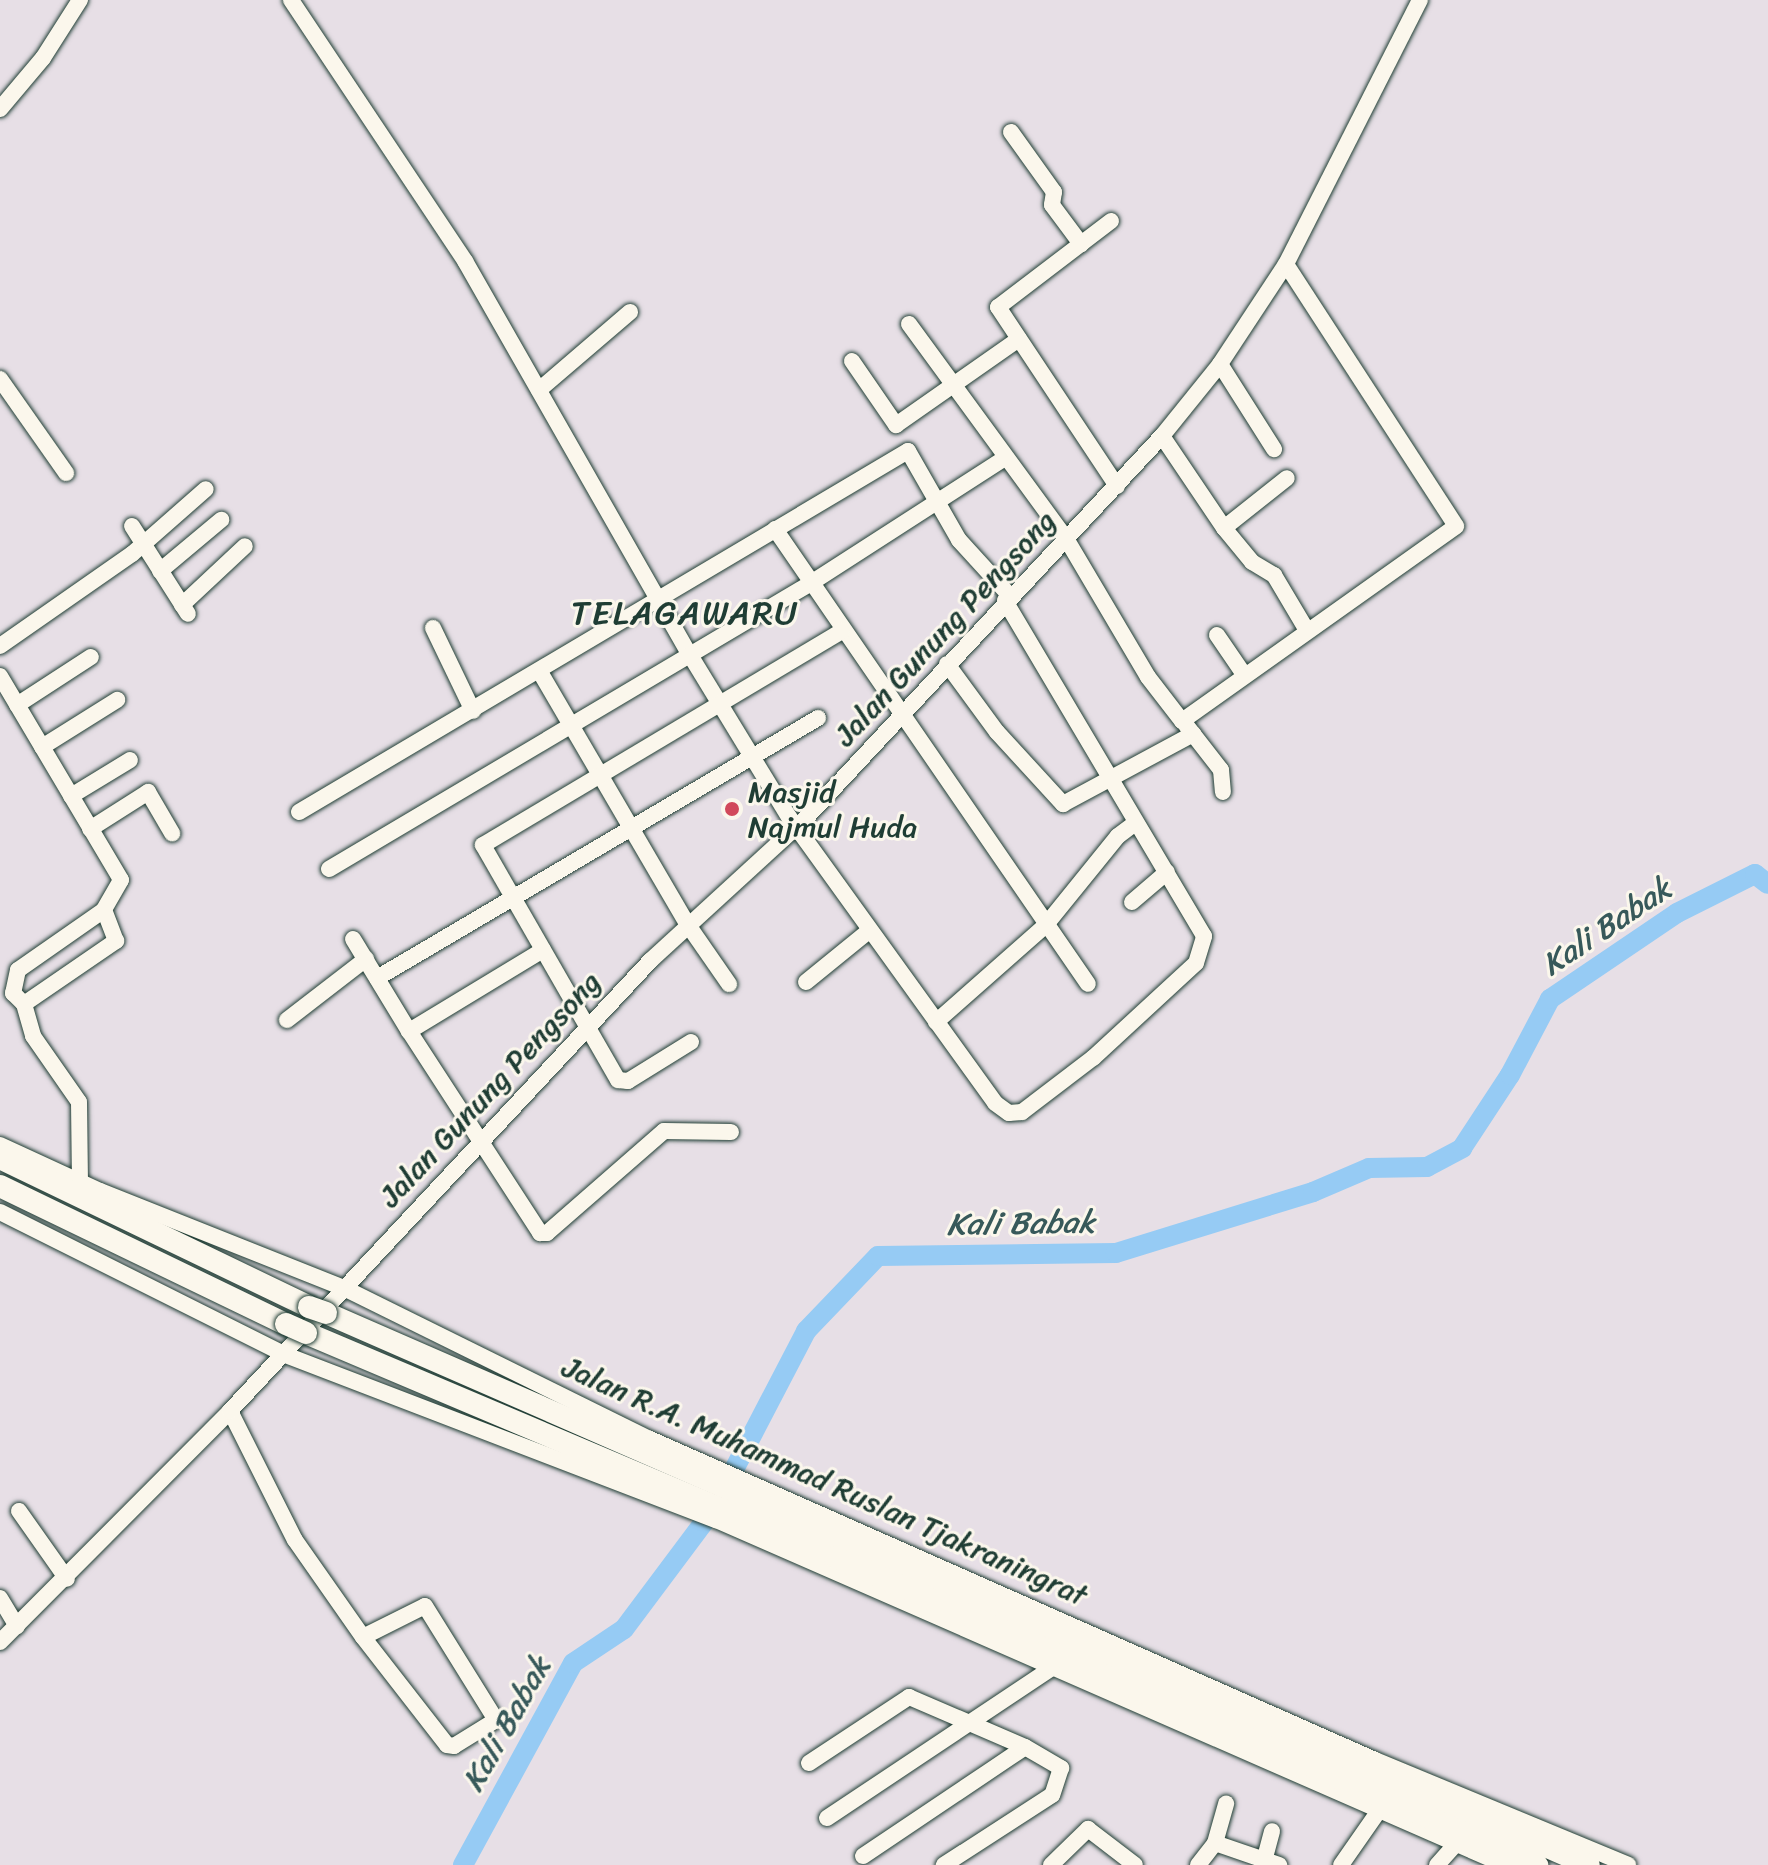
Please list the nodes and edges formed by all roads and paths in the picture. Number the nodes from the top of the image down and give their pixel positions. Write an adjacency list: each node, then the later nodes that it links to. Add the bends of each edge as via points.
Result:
1 (80, 0): 4 (street, via 43,58)
2 (291, 0): 16 (street, via 465,261)
3 (1420, 0): 8 (street, Jalan Gunung Pengsong)
4 (0, 109)
5 (1011, 132): 7 (street, via 1054,192 1052,205)
6 (1111, 221): 7 (street)
7 (1081, 244): 11 (street, via 998,305)
8 (1286, 264): 13 (street, Jalan Gunung Pengsong); 37 (street, via 1456,523)
9 (630, 312): 16 (street)
10 (909, 324): 15 (street)
11 (1019, 339): 15 (street); 22 (street)
12 (852, 361): 15 (street, via 894,424)
13 (1220, 364): 17 (street, Jalan Gunung Pengsong); 18 (street)
14 (0, 379): 20 (street)
15 (954, 385): 19 (street)
16 (539, 390): 34 (street)
17 (1162, 436): 22 (street, Jalan Gunung Pengsong); 27 (street)
18 (1274, 449)
19 (1005, 458): 24 (street); 29 (street)
20 (66, 473)
21 (1287, 478): 27 (street)
22 (1117, 486): 29 (street, Jalan Gunung Pengsong)
23 (206, 489): 30 (street)
24 (941, 504): 28 (street, via 908,451); 33 (street); 35 (street, via 959,540)
25 (221, 520): 32 (street)
26 (132, 526): 30 (street)
27 (1224, 528): 37 (street, via 1252,562 1274,575)
28 (775, 529): 33 (street); 34 (street)
29 (1067, 540): 35 (street, Jalan Gunung Pengsong); 54 (street, via 1148,677)
30 (144, 544): 32 (street); 40 (street)
31 (245, 546): 32 (street, via 185,610)
32 (160, 571)
33 (811, 583): 38 (street); 41 (street)
34 (657, 598): 41 (street); 44 (street)
35 (1007, 598): 43 (street, Jalan Gunung Pengsong); 59 (street)
36 (433, 628): 50 (street)
37 (1306, 629): 45 (street)
38 (842, 631): 49 (street); 51 (street)
39 (1217, 635): 45 (street)
40 (0, 646)
41 (690, 655): 49 (street); 53 (street)
42 (91, 657): 48 (street)
43 (947, 664): 51 (street, Jalan Gunung Pengsong); 59 (street, via 1060,803)
44 (540, 672): 50 (street); 53 (street)
45 (1243, 673): 54 (street)
46 (0, 676): 48 (street)
47 (117, 700): 55 (street)
48 (17, 705): 55 (street)
49 (721, 705): 56 (street); 58 (street)
50 (473, 711): 62 (street)
51 (900, 716): 64 (street, Jalan Gunung Pengsong); 74 (street)
52 (818, 718): 56 (street)
53 (570, 724): 58 (street); 68 (street)
54 (1188, 727): 59 (street); 60 (street, via 1221,770)
55 (42, 747): 61 (street)
56 (754, 758): 64 (street); 66 (street)
57 (130, 760): 61 (street)
58 (599, 776): 66 (street); 70 (street, via 484,843 483,852)
59 (1110, 778): 63 (street)
60 (1223, 792)
61 (71, 796): 65 (street)
62 (299, 812)
63 (1135, 823): 69 (street); 74 (street, via 1118,836)
64 (797, 828): 73 (street, Jalan Gunung Pengsong); 75 (street)
65 (90, 829): 67 (street, via 148,792); 72 (street, via 121,880)
66 (630, 829): 70 (street); 73 (street)
67 (172, 833)
68 (329, 869)
69 (1167, 872): 71 (street); 85 (street, via 1204,936 1196,963 1093,1058 1022,1112 1001,1109)
70 (511, 898): 77 (street); 79 (street)
71 (1132, 902)
72 (104, 910): 83 (street, via 18,970 13,993); 83 (street, via 116,941)
73 (688, 925): 81 (street); 86 (street, Jalan Gunung Pengsong)
74 (1045, 926): 82 (street); 85 (street)
75 (870, 930): 80 (street); 85 (street)
76 (353, 939): 78 (street)
77 (543, 950): 86 (street); 87 (street)
78 (366, 959): 79 (street); 84 (street)
79 (377, 978): 87 (street)
80 (806, 982)
81 (729, 984)
82 (1088, 984)
83 (24, 1004): 93 (street, via 33,1036 79,1102)
84 (287, 1020)
85 (936, 1022)
86 (586, 1027): 88 (street, via 622,1082); 90 (street, Jalan Gunung Pengsong)
87 (409, 1031): 90 (street)
88 (691, 1042)
89 (731, 1132): 90 (street, via 664,1131 542,1234)
90 (482, 1140): 96 (street, Jalan Gunung Pengsong)
91 (0, 1145): 93 (street, Jalan R.A. Muhammad Ruslan Tjakraningrat)
92 (0, 1158): 99 (highway, Jalan R.A. Muhammad Ruslan Tjakraningrat)
93 (80, 1182): 96 (street, Jalan R.A. Muhammad Ruslan Tjakraningrat)
94 (0, 1186): 99 (highway, Jalan R.A. Muhammad Ruslan Tjakraningrat, via 296,1328)
95 (0, 1212): 97 (street, Jalan R.A. Muhammad Ruslan Tjakraningrat)
96 (344, 1288): 97 (street, Jalan Gunung Pengsong); 99 (street, Jalan R.A. Muhammad Ruslan Tjakraningrat)
97 (283, 1354): 98 (street, Jalan Gunung Pengsong); 99 (street, Jalan R.A. Muhammad Ruslan Tjakraningrat)
98 (230, 1411): 103 (street, Jalan Gunung Pengsong); 106 (street, via 295,1540)
99 (643, 1464): 101 (highway, Jalan R.A. Muhammad Ruslan Tjakraningrat); 101 (street, Jalan R.A. Muhammad Ruslan Tjakraningrat)
100 (19, 1511): 103 (street)
101 (838, 1548): 102 (highway, Jalan R.A. Muhammad Ruslan Tjakraningrat); 108 (street, Jalan R.A. Muhammad Ruslan Tjakraningrat); 116 (highway, Jalan R.A. Muhammad Ruslan Tjakraningrat)
102 (902, 1557): 111 (street, Jalan R.A. Muhammad Ruslan Tjakraningrat); 113 (highway, Jalan R.A. Muhammad Ruslan Tjakraningrat)
103 (67, 1579): 105 (street, Jalan Gunung Pengsong)
104 (0, 1598): 105 (street)
105 (17, 1626): 107 (street, Jalan Gunung Pengsong)
106 (363, 1637): 106 (street, via 425,1606 496,1720 454,1746 447,1745)
107 (0, 1642)
108 (1052, 1668): 109 (street); 116 (street, Jalan R.A. Muhammad Ruslan Tjakraningrat)
109 (967, 1724): 110 (street); 112 (street, via 909,1697); 118 (street)
110 (1025, 1747): 122 (street); 125 (street, via 1061,1768 1052,1795)
111 (1375, 1760): 113 (highway); 114 (street, Jalan R.A. Muhammad Ruslan Tjakraningrat)
112 (809, 1763)
113 (1398, 1782): 117 (highway, Jalan R.A. Muhammad Ruslan Tjakraningrat)
114 (1473, 1801): 117 (highway); 133 (street, Jalan R.A. Muhammad Ruslan Tjakraningrat)
115 (1226, 1804): 121 (street)
116 (1380, 1806): 117 (highway, Jalan R.A. Muhammad Ruslan Tjakraningrat); 120 (street, Jalan R.A. Muhammad Ruslan Tjakraningrat); 128 (street)
117 (1427, 1806): 120 (highway); 131 (highway, Jalan R.A. Muhammad Ruslan Tjakraningrat); 132 (highway, Jalan R.A. Muhammad Ruslan Tjakraningrat)
118 (827, 1818)
119 (1272, 1831): 124 (street)
120 (1455, 1840): 129 (street); 130 (street, Jalan R.A. Muhammad Ruslan Tjakraningrat)
121 (1215, 1843): 124 (street); 127 (street)
122 (863, 1856)
123 (1130, 1863): 126 (street, via 1088,1829)
124 (1270, 1863)
125 (944, 1865)
126 (1051, 1865)
127 (1198, 1865)
128 (1341, 1865)
129 (1437, 1865)
130 (1505, 1865)
131 (1537, 1865)
132 (1589, 1865)
133 (1628, 1865)

